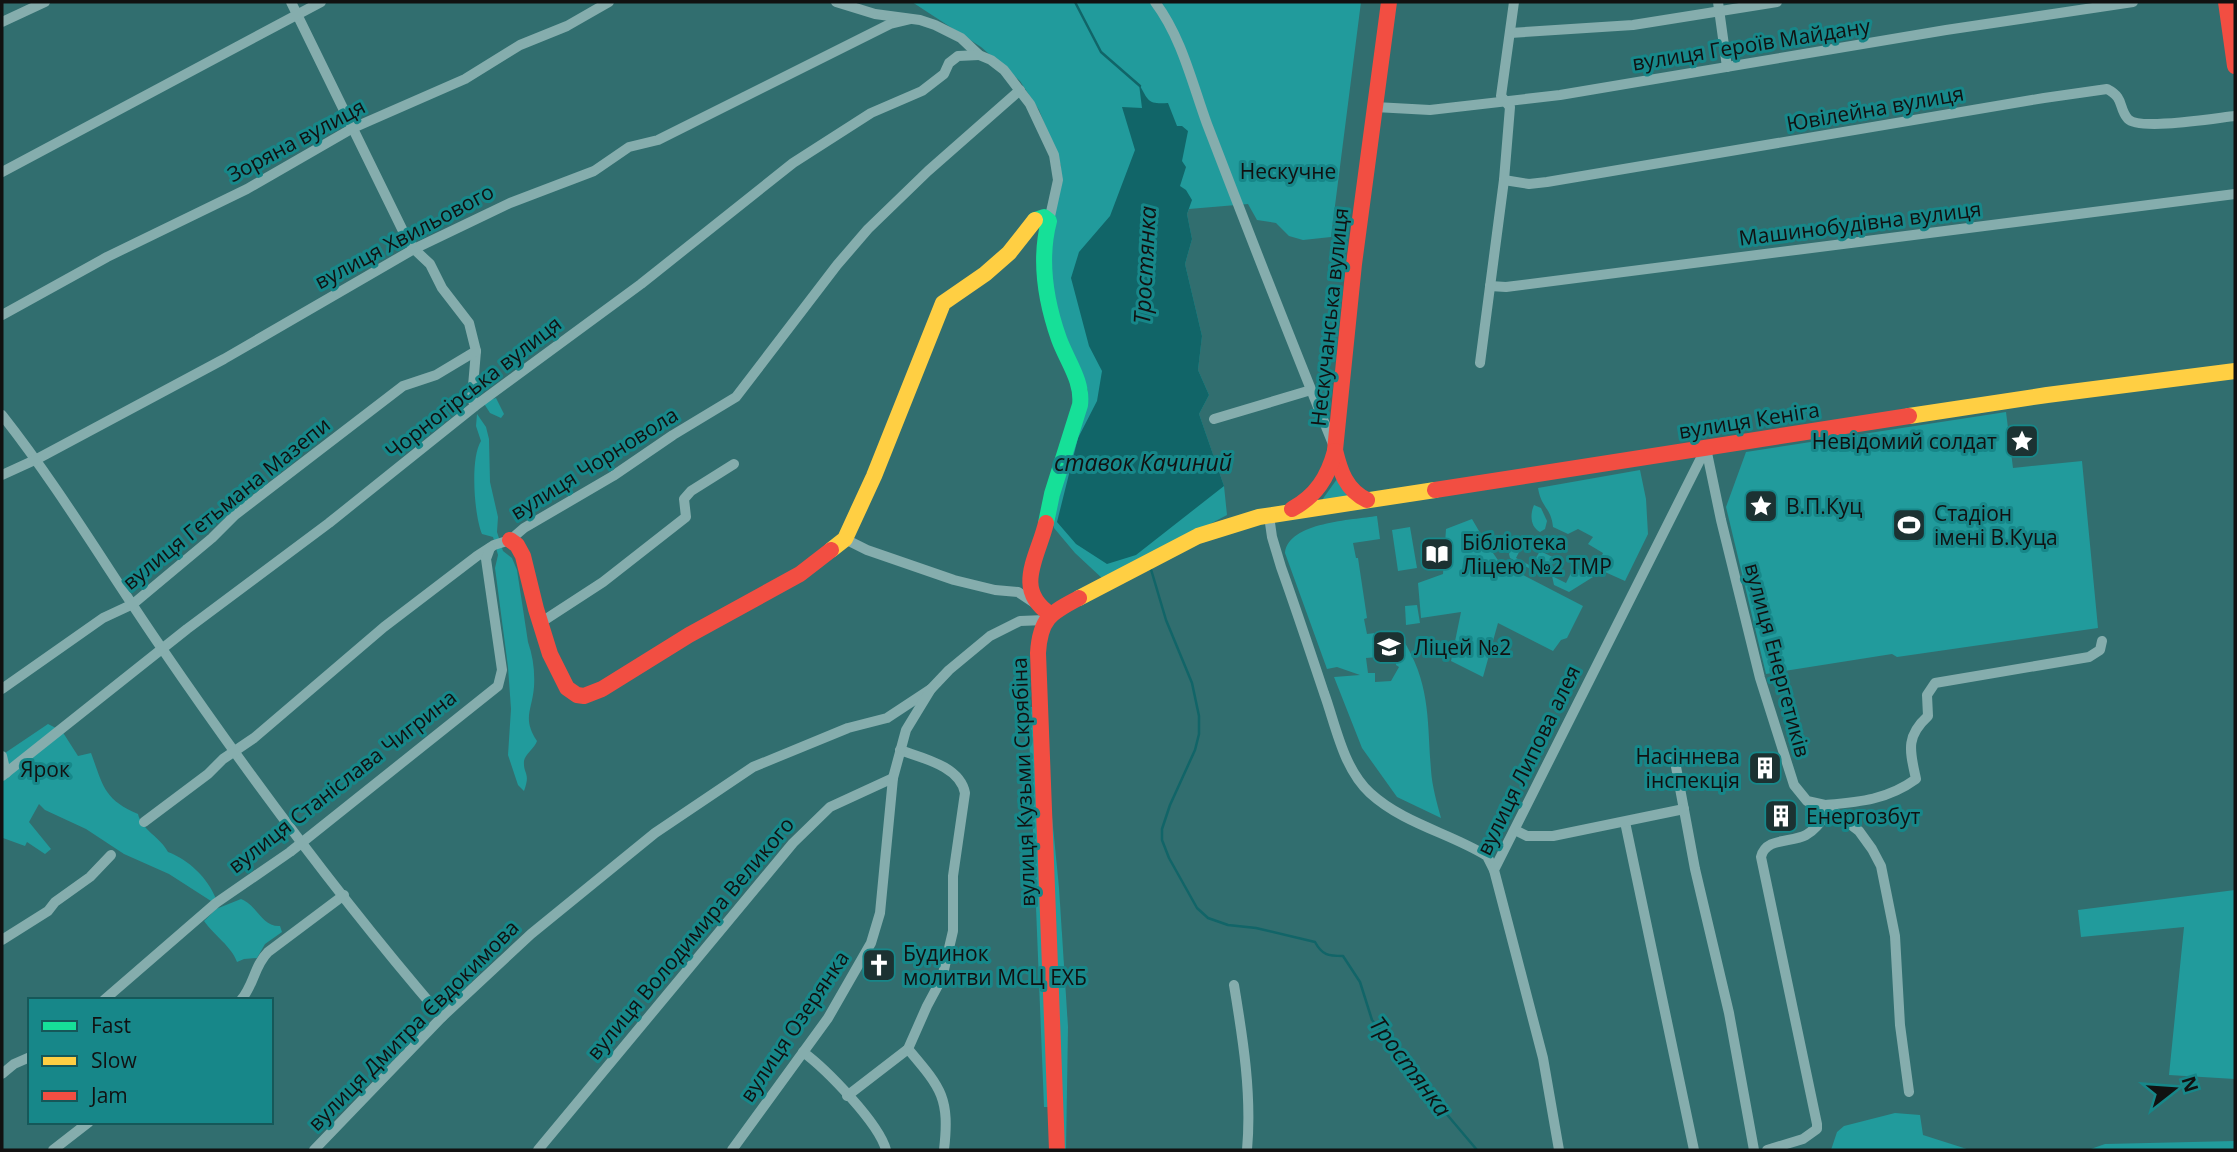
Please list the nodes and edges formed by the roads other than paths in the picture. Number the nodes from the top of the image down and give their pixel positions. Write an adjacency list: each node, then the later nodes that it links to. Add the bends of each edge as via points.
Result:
1 (45, 2): 16 (street)
2 (291, 2): 14 (street)
3 (321, 2): 14 (street)
4 (609, 2): 25 (street, Зоряна вулиця, via 520,45 465,79)
5 (836, 2): 15 (street, via 875,15)
6 (1155, 2): 36 (street, via 1182,52)
7 (1389, 2): 23 (street, Нескучанська вулиця)
8 (1514, 2): 17 (street)
9 (1777, 2): 13 (street)
10 (2133, 2): 12 (street, вулиця Героїв Майдану)
11 (2225, 2): 19 (street)
12 (2104, 4): 20 (street, вулиця Героїв Майдану)
13 (1719, 7): 17 (street, via 1633,25); 20 (street)
14 (298, 14): 25 (street); 26 (street)
15 (911, 19): 18 (street, via 961,38); 30 (street, вулиця Хвильового, via 890,24 658,140 629,147 583,176 510,203)
16 (2, 22)
17 (1510, 33): 22 (street)
18 (979, 55): 21 (street, via 1004,70); 37 (street, Чорногірська вулиця, via 958,56 922,91 871,113 793,163)
19 (2235, 66)
20 (1727, 67): 22 (street, вулиця Героїв Майдану)
21 (1020, 90): 29 (street, via 1058,168); 48 (street, вулиця Чорновола, via 868,229 736,397)
22 (1504, 100): 23 (street, вулиця Героїв Майдану, via 1430,110); 27 (street, via 1510,107)
23 (1375, 107): 41 (street, Нескучанська вулиця)
24 (2235, 116): 27 (street, Ювілейна вулиця, via 2137,124 2129,120 2119,97 2107,89 1547,182)
25 (353, 128): 30 (street); 32 (street, Зоряна вулиця, via 247,189 107,257)
26 (2, 172)
27 (1504, 180): 31 (street)
28 (2235, 194): 31 (street, Машинобудівна вулиця)
29 (1049, 221): 47 (street, via 1037,218 1009,253 943,303); 50 (street, via 1044,241 1048,297 1059,339 1082,391 1029,576 1030,591)
30 (414, 249): 33 (street, via 464,314); 42 (street, вулиця Хвильового)
31 (1490, 286): 34 (street)
32 (2, 315)
33 (476, 351): 37 (street); 49 (street, вулиця Гетьмана Мазепи, via 436,375 403,386 235,515)
34 (1480, 363)
35 (2235, 371): 40 (street, вулиця Кеніга)
36 (1311, 390): 39 (street); 41 (street)
37 (475, 407): 53 (street, Чорногірська вулиця)
38 (2, 415): 42 (street)
39 (1214, 419)
40 (1706, 447): 45 (street, вулиця Кеніга); 62 (street, вулиця Енергетиків, via 1759,678 1780,745 1801,795); 66 (street, вулиця Липова алея)
41 (1335, 450): 45 (street, Нескучанська вулиця, via 1344,480); 46 (street, via 1321,486 1307,501)
42 (37, 460): 44 (street, вулиця Хвильового); 49 (street)
43 (734, 464): 51 (street, via 691,491 684,499 686,517 603,582)
44 (2, 475)
45 (1367, 500): 46 (street, вулиця Кеніга)
46 (1276, 514): 50 (street, via 1227,526 1174,547); 69 (street, via 1272,537 1354,774 1382,802 1488,856)
47 (845, 539): 50 (street, via 954,580 1018,592); 51 (street, via 800,574 589,696 577,695 561,682)
48 (499, 544): 51 (street, via 517,545 523,556); 57 (street, вулиця Чорновола, via 384,628); 67 (street, вулиця Станіслава Чигрина, via 486,559 502,670 498,686)
49 (133, 604): 53 (street); 54 (street, вулиця Гетьмана Мазепи, via 103,618)
50 (1044, 613): 55 (street, вулиця Озерянка, via 990,636); 89 (street, вулиця Кузьми Скрябіна, via 1038,682)
51 (540, 623)
52 (2102, 641): 62 (street, via 2100,650 2089,657 1935,682 1927,695 1928,716 1913,733 1910,745 1916,779 1888,796)
53 (163, 649): 57 (street); 60 (street, Чорногірська вулиця)
54 (2, 689)
55 (930, 689): 56 (street, вулиця Озерянка); 75 (street, вулиця Дмитра Євдокимова, via 897,713 765,762 703,798 531,934)
56 (900, 750): 61 (street, вулиця Озерянка); 76 (street, via 953,772 965,793 953,876 950,950 942,978)
57 (235, 752): 64 (street, вулиця Чорновола); 67 (street)
58 (2, 755): 60 (street)
59 (1674, 756): 63 (street)
60 (4, 775)
61 (893, 778): 77 (street, вулиця Озерянка, via 880,913 871,943); 85 (street, вулиця Володимира Великого, via 819,815)
62 (1827, 807): 80 (street, вулиця Енергетиків, via 1859,831 1883,874 1895,939); 94 (street, via 1805,836 1769,845 1761,856 1817,1129 1803,1139)
63 (1684, 809): 65 (street); 93 (street)
64 (144, 822)
65 (1625, 822): 66 (street, via 1553,835 1527,836); 92 (street)
66 (1515, 830): 69 (street, вулиця Липова алея)
67 (302, 842): 70 (street); 73 (street, вулиця Станіслава Чигрина, via 216,904)
68 (111, 855): 71 (street, via 48,911)
69 (1494, 870): 91 (street, вулиця Липова алея, via 1543,1058)
70 (344, 895): 74 (street, via 268,952); 75 (street)
71 (2, 940)
72 (1234, 985): 90 (street, via 1244,1041)
73 (106, 998)
74 (243, 998)
75 (442, 1017): 84 (street, вулиця Дмитра Євдокимова)
76 (908, 1049): 81 (street); 88 (street, via 942,1094)
77 (803, 1052): 81 (street); 86 (street, вулиця Озерянка)
78 (28, 1058): 79 (street)
79 (2, 1074)
80 (1909, 1092)
81 (847, 1096): 87 (street, via 870,1121)
82 (86, 1124): 83 (street)
83 (53, 1150)
84 (314, 1150)
85 (538, 1150)
86 (732, 1150)
87 (886, 1150)
88 (944, 1150)
89 (1057, 1150)
90 (1247, 1150)
91 (1559, 1150)
92 (1693, 1150)
93 (1754, 1150)
94 (1767, 1150)

